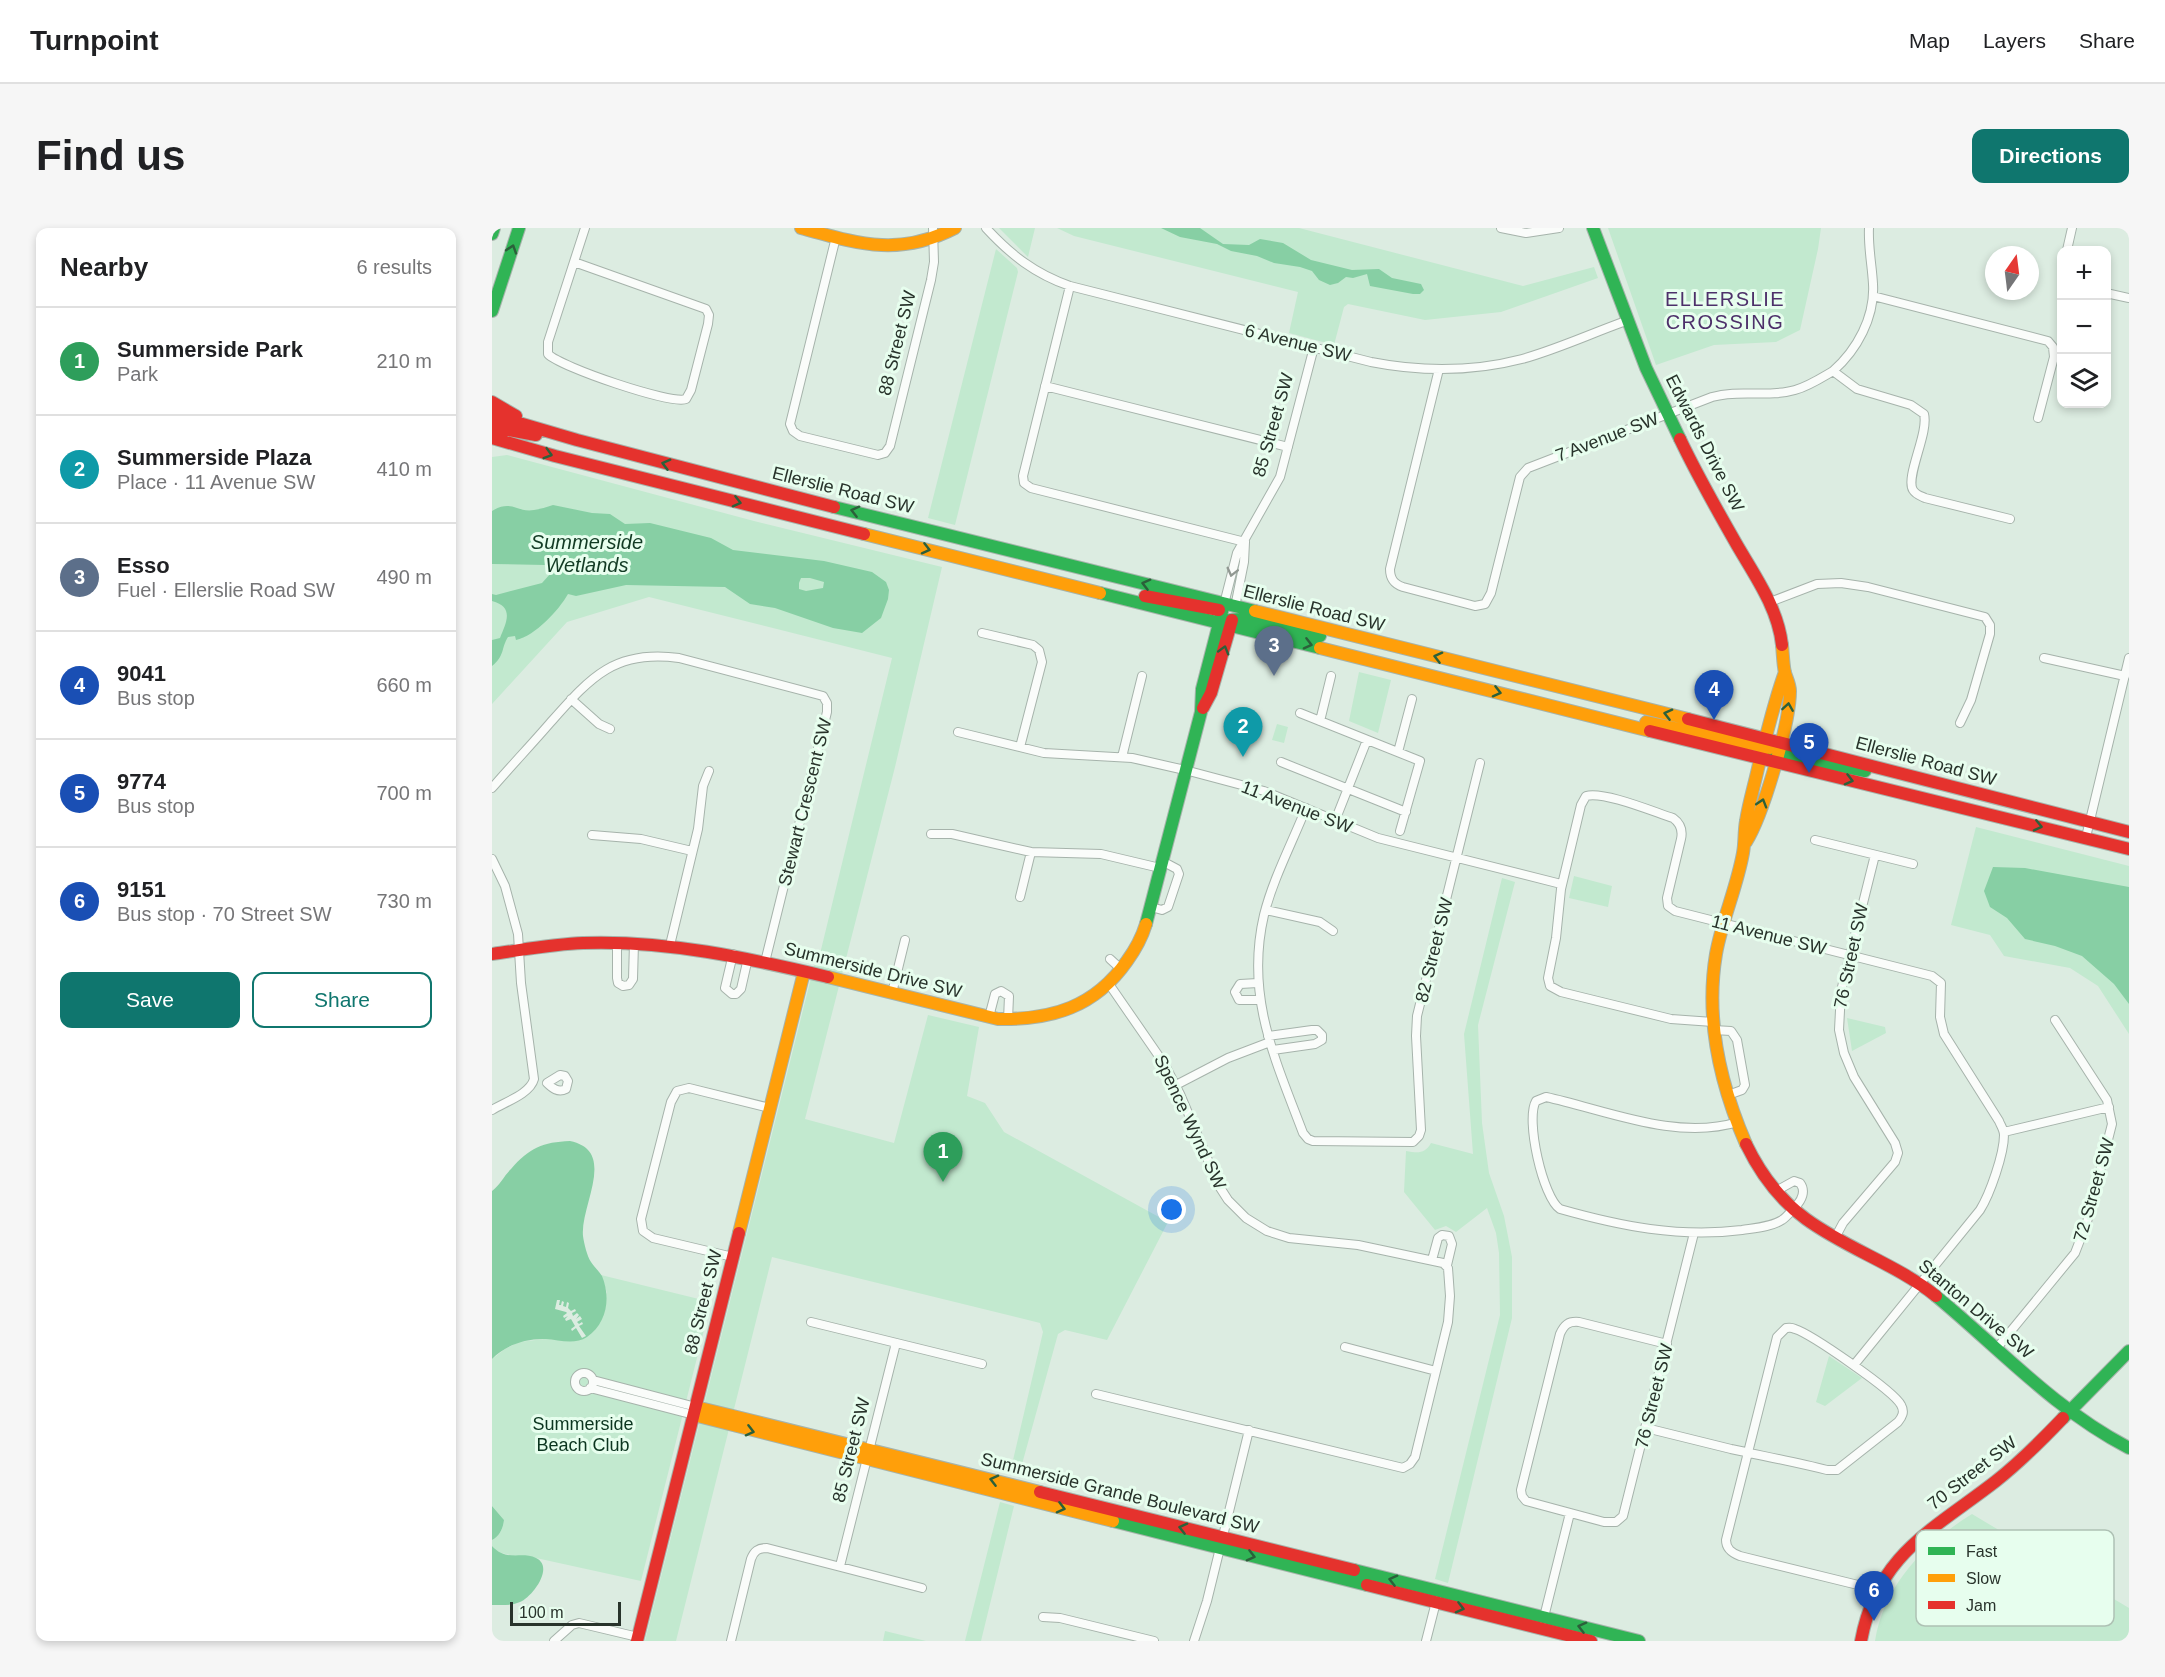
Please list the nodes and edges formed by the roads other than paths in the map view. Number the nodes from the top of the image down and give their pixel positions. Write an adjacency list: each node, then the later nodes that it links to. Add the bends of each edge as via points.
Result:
1 (494, 228): 12 (street)
2 (519, 228): 21 (street, one-way to 2)
3 (585, 228): 16 (street)
4 (801, 228): 14 (street)
5 (956, 228): 13 (street)
6 (986, 228): 17 (street, 6 Avenue SW, via 1025,265)
7 (1501, 228): 8 (street, via 1526,233)
8 (1559, 228)
9 (1593, 228): 24 (street, Edwards Drive SW)
10 (1869, 228): 19 (street)
11 (2072, 228): 15 (street)
12 (492, 234)
13 (932, 234): 14 (street, via 911,245 884,247); 14 (street, 88 Street SW, via 931,280 890,446 885,453 873,455 800,436 792,429 790,420)
14 (836, 237)
15 (2068, 246)
16 (574, 262): 16 (street, via 708,311 692,390 686,399 627,387 560,363 548,354 548,342)
17 (1070, 286): 25 (street, 6 Avenue SW); 28 (street)
18 (2111, 294): 20 (street)
19 (1873, 296): 23 (street); 32 (street, via 2043,339 2054,346)
20 (2129, 298)
21 (492, 311)
22 (1857, 314): 23 (street)
23 (1868, 317): 27 (street, via 1856,345)
24 (1626, 321): 26 (street, 6 Avenue SW, via 1522,358 1478,367); 30 (street, Edwards Drive SW)
25 (1314, 347): 26 (street, 6 Avenue SW, via 1385,364); 37 (street, 85 Street SW)
26 (1439, 369): 30 (street, 7 Avenue SW, via 1390,578 1403,587 1475,606 1485,604 1490,597 1524,470)
27 (1833, 371): 30 (street, 7 Avenue SW, via 1795,390 1719,395); 39 (street, via 1857,389 1911,405 1924,414 1913,490 1925,498)
28 (1045, 386): 37 (street); 40 (street, via 1024,483 1031,488)
29 (492, 402): 38 (street, via 510,414)
30 (1667, 414): 41 (street, Edwards Drive SW)
31 (492, 415): 38 (street, Ellerslie Road SW)
32 (2038, 418)
33 (492, 427): 38 (street)
34 (492, 438): 35 (street, Ellerslie Road SW)
35 (508, 442): 36 (street); 42 (street, Ellerslie Road SW, one-way to 42, via 1078,586)
36 (492, 443)
37 (1288, 447): 40 (street, 85 Street SW, via 1280,477)
38 (645, 458): 42 (street, Ellerslie Road SW, one-way to 38)
39 (2010, 519)
40 (1245, 542): 42 (street, 85 Street SW, via 1234,562)
41 (1770, 602): 46 (street, Edwards Drive SW, via 1781,633); 54 (street, via 1817,584 1848,583 1979,615 1988,621 1990,631 1971,700)
42 (1227, 615): 59 (street, Ellerslie Road SW, one-way to 59, via 1609,721); 59 (street, Ellerslie Road SW, one-way to 42, via 1374,640 1324,636); 65 (street, Summerside Drive SW, via 1202,689 1201,712)
43 (982, 633): 58 (street, via 1039,650 1042,662)
44 (2044, 658): 49 (street)
45 (2129, 658): 49 (street)
46 (1785, 672): 59 (street, Edwards Drive SW); 61 (street, Edwards Drive SW, one-way to 46, via 1790,697)
47 (1142, 676): 62 (street)
48 (1331, 676): 53 (street)
49 (2125, 676): 72 (street)
50 (571, 699): 55 (street); 67 (street, Stewart Crescent SW); 104 (street, Stewart Crescent SW, via 610,667 641,657 660,656 814,693 825,699 827,712)
51 (1412, 699): 60 (street)
52 (1300, 713): 53 (street)
53 (1320, 721): 57 (street)
54 (1960, 723)
55 (610, 729)
56 (958, 732): 58 (street, 11 Avenue SW)
57 (1366, 740): 60 (street); 68 (street)
58 (1020, 747): 62 (street, 11 Avenue SW, via 1052,754)
59 (1763, 748): 61 (street, Ellerslie Road SW); 61 (street, Ellerslie Road SW); 79 (street, Stanton Drive SW)
60 (1398, 752): 70 (street, via 1420,761)
61 (1778, 752): 72 (street, Ellerslie Road SW, via 1877,774 1922,779); 77 (street, Ellerslie Road SW, one-way to 77); 79 (street, Stanton Drive SW, one-way to 61, via 1755,828)
62 (1122, 757): 65 (street, 11 Avenue SW)
63 (1281, 762): 68 (street)
64 (1480, 763): 84 (street, 82 Street SW)
65 (1185, 770): 69 (street, 11 Avenue SW, via 1264,791); 87 (street, Summerside Drive SW)
66 (709, 771): 81 (street)
67 (492, 789)
68 (1348, 790): 70 (street); 71 (street)
69 (1306, 808): 71 (street, 11 Avenue SW); 91 (street)
70 (1406, 812): 73 (street)
71 (1335, 820): 84 (street, 11 Avenue SW, via 1378,838)
72 (2090, 822): 74 (street, Ellerslie Road SW); 77 (street)
73 (1400, 831)
74 (2129, 832)
75 (931, 834): 82 (street, via 952,834)
76 (592, 835): 81 (street, via 641,838)
77 (2086, 837): 80 (street, Ellerslie Road SW)
78 (1815, 840): 83 (street)
79 (1745, 843): 92 (street, Stanton Drive SW)
80 (2129, 849)
81 (692, 851): 97 (street)
82 (1031, 852): 87 (street, via 1101,854); 89 (street)
83 (1875, 855): 86 (street); 101 (street, 76 Street SW)
84 (1457, 858): 88 (street, 11 Avenue SW); 115 (street, 82 Street SW, via 1417,1016 1417,1139 1405,1143 1308,1139)
85 (492, 860): 98 (street, via 509,899)
86 (1912, 864)
87 (1161, 865): 90 (street, Summerside Drive SW); 90 (street, via 1177,869 1179,874 1168,908)
88 (1562, 884): 92 (street, 11 Avenue SW, via 1586,796 1620,801 1673,819 1681,826 1668,906); 114 (street, via 1550,986 1671,1019)
89 (1020, 897)
90 (1150, 907): 105 (street, Summerside Drive SW, via 1140,940)
91 (1266, 910): 93 (street, via 1320,922); 107 (street)
92 (1723, 924): 101 (street, 11 Avenue SW); 114 (street, Stanton Drive SW, via 1715,962)
93 (1333, 930)
94 (905, 940): 109 (street)
95 (617, 943): 96 (street, Summerside Drive SW); 96 (street, via 617,978 623,986 632,981); 98 (street, Summerside Drive SW)
96 (634, 943): 97 (street, Summerside Drive SW)
97 (670, 945): 100 (street, Summerside Drive SW)
98 (519, 950): 99 (street, Summerside Drive SW); 116 (street)
99 (492, 954)
100 (733, 954): 102 (street, Summerside Drive SW); 102 (street, via 725,988 732,994 741,989)
101 (1850, 955): 124 (street, 11 Avenue SW, via 1940,981 1944,1034); 128 (street, 76 Street SW, via 1840,997 1840,1040 1854,1077 1898,1152 1895,1162)
102 (748, 958): 104 (street, Summerside Drive SW)
103 (1110, 959): 105 (street)
104 (765, 962): 106 (street, Summerside Drive SW)
105 (1122, 970): 108 (street, Summerside Drive SW)
106 (804, 972): 109 (street, Summerside Drive SW); 121 (street, 88 Street SW)
107 (1258, 983): 110 (street); 110 (street, via 1240,984 1234,992 1239,1000)
108 (1109, 984): 112 (street, Summerside Drive SW, via 1075,1007 1054,1015); 118 (street, Spence Wynd SW)
109 (892, 993): 111 (street, Summerside Drive SW)
110 (1259, 1000): 115 (street)
111 (989, 1017): 112 (street, Summerside Drive SW); 112 (street, via 995,994 1001,991 1009,996)
112 (1008, 1020)
113 (2055, 1020): 120 (street)
114 (1713, 1026): 119 (street, Stanton Drive SW); 119 (street, via 1731,1031 1737,1040 1745,1085)
115 (1270, 1043): 115 (street, via 1312,1030 1322,1035 1322,1040 1315,1044); 118 (street, via 1228,1058)
116 (534, 1082): 117 (street); 122 (street)
117 (547, 1083)
118 (1176, 1085): 130 (street, Spence Wynd SW, via 1222,1192 1257,1225 1289,1238 1358,1245)
119 (1728, 1095): 123 (street, Stanton Drive SW)
120 (2109, 1107): 124 (street); 137 (street, 72 Street SW, via 2112,1124 2080,1244 2068,1264)
121 (770, 1108): 129 (street, 88 Street SW); 129 (street, via 689,1088 677,1091 641,1219 643,1231 653,1238)
122 (492, 1110)
123 (1738, 1122): 125 (street, Stanton Drive SW, via 1752,1156); 127 (street, via 1676,1127 1546,1097 1536,1101 1532,1111 1535,1149 1555,1206 1630,1226)
124 (2004, 1132): 132 (street, via 1986,1201)
125 (1776, 1191): 126 (street, Stanton Drive SW); 126 (street, via 1791,1181 1800,1183 1802,1199)
126 (1793, 1209): 127 (street, via 1782,1220 1770,1224); 128 (street, Stanton Drive SW)
127 (1694, 1233): 135 (street, 76 Street SW)
128 (1835, 1238): 132 (street, Stanton Drive SW, via 1894,1266)
129 (733, 1257): 144 (street, 88 Street SW)
130 (1432, 1260): 131 (street, Spence Wynd SW); 131 (street, via 1438,1238 1449,1236 1452,1244)
131 (1447, 1265): 141 (street, via 1449,1312)
132 (1921, 1284): 137 (street, Stanton Drive SW); 140 (street)
133 (811, 1322): 134 (street)
134 (896, 1343): 139 (street); 150 (street, 85 Street SW)
135 (1667, 1344): 146 (street, 76 Street SW); 151 (street, via 1579,1322 1567,1323 1560,1334 1521,1490 1523,1498 1533,1504)
136 (1345, 1347): 141 (street)
137 (1997, 1348): 145 (street, Stanton Drive SW)
138 (2129, 1351): 145 (street, 70 Street SW)
139 (982, 1364)
140 (1854, 1365): 149 (street, via 1800,1331 1786,1328 1777,1337); 149 (street, via 1902,1406 1898,1422 1837,1470)
141 (1436, 1371): 147 (street, via 1415,1457 1403,1468)
142 (592, 1384): 144 (street, Summerside Grande Boulevard SW)
143 (1096, 1394): 147 (street)
144 (695, 1411): 150 (street, Summerside Grande Boulevard SW); 161 (street, 88 Street SW)
145 (2069, 1412): 148 (street, Stanton Drive SW); 152 (street, 70 Street SW, via 2000,1479)
146 (1646, 1428): 149 (street); 151 (street, 76 Street SW, via 1625,1513 1616,1522)
147 (1249, 1430): 154 (street)
148 (2129, 1448)
149 (1748, 1452): 157 (street, via 1726,1540 1729,1550)
150 (868, 1455): 154 (street, Summerside Grande Boulevard SW); 155 (street, 85 Street SW)
151 (1570, 1514): 160 (street)
152 (1929, 1530)
153 (1916, 1541): 157 (street, 70 Street SW)
154 (1221, 1543): 158 (street, Summerside Grande Boulevard SW); 165 (street)
155 (840, 1566): 156 (street); 163 (street, via 767,1548 757,1550 751,1559)
156 (922, 1588)
157 (1877, 1592): 169 (street, 70 Street SW)
158 (1438, 1597): 160 (street, Summerside Grande Boulevard SW); 166 (street)
159 (1043, 1617): 164 (street, via 1060,1617)
160 (1543, 1623): 167 (street, Summerside Grande Boulevard SW); 168 (street, Summerside Grande Boulevard SW, one-way to 160)
161 (638, 1639): 162 (street, via 579,1623)
162 (554, 1641)
163 (731, 1641)
164 (1154, 1641)
165 (1194, 1641)
166 (1426, 1641)
167 (1591, 1641)
168 (1639, 1641)
169 (1861, 1641)

